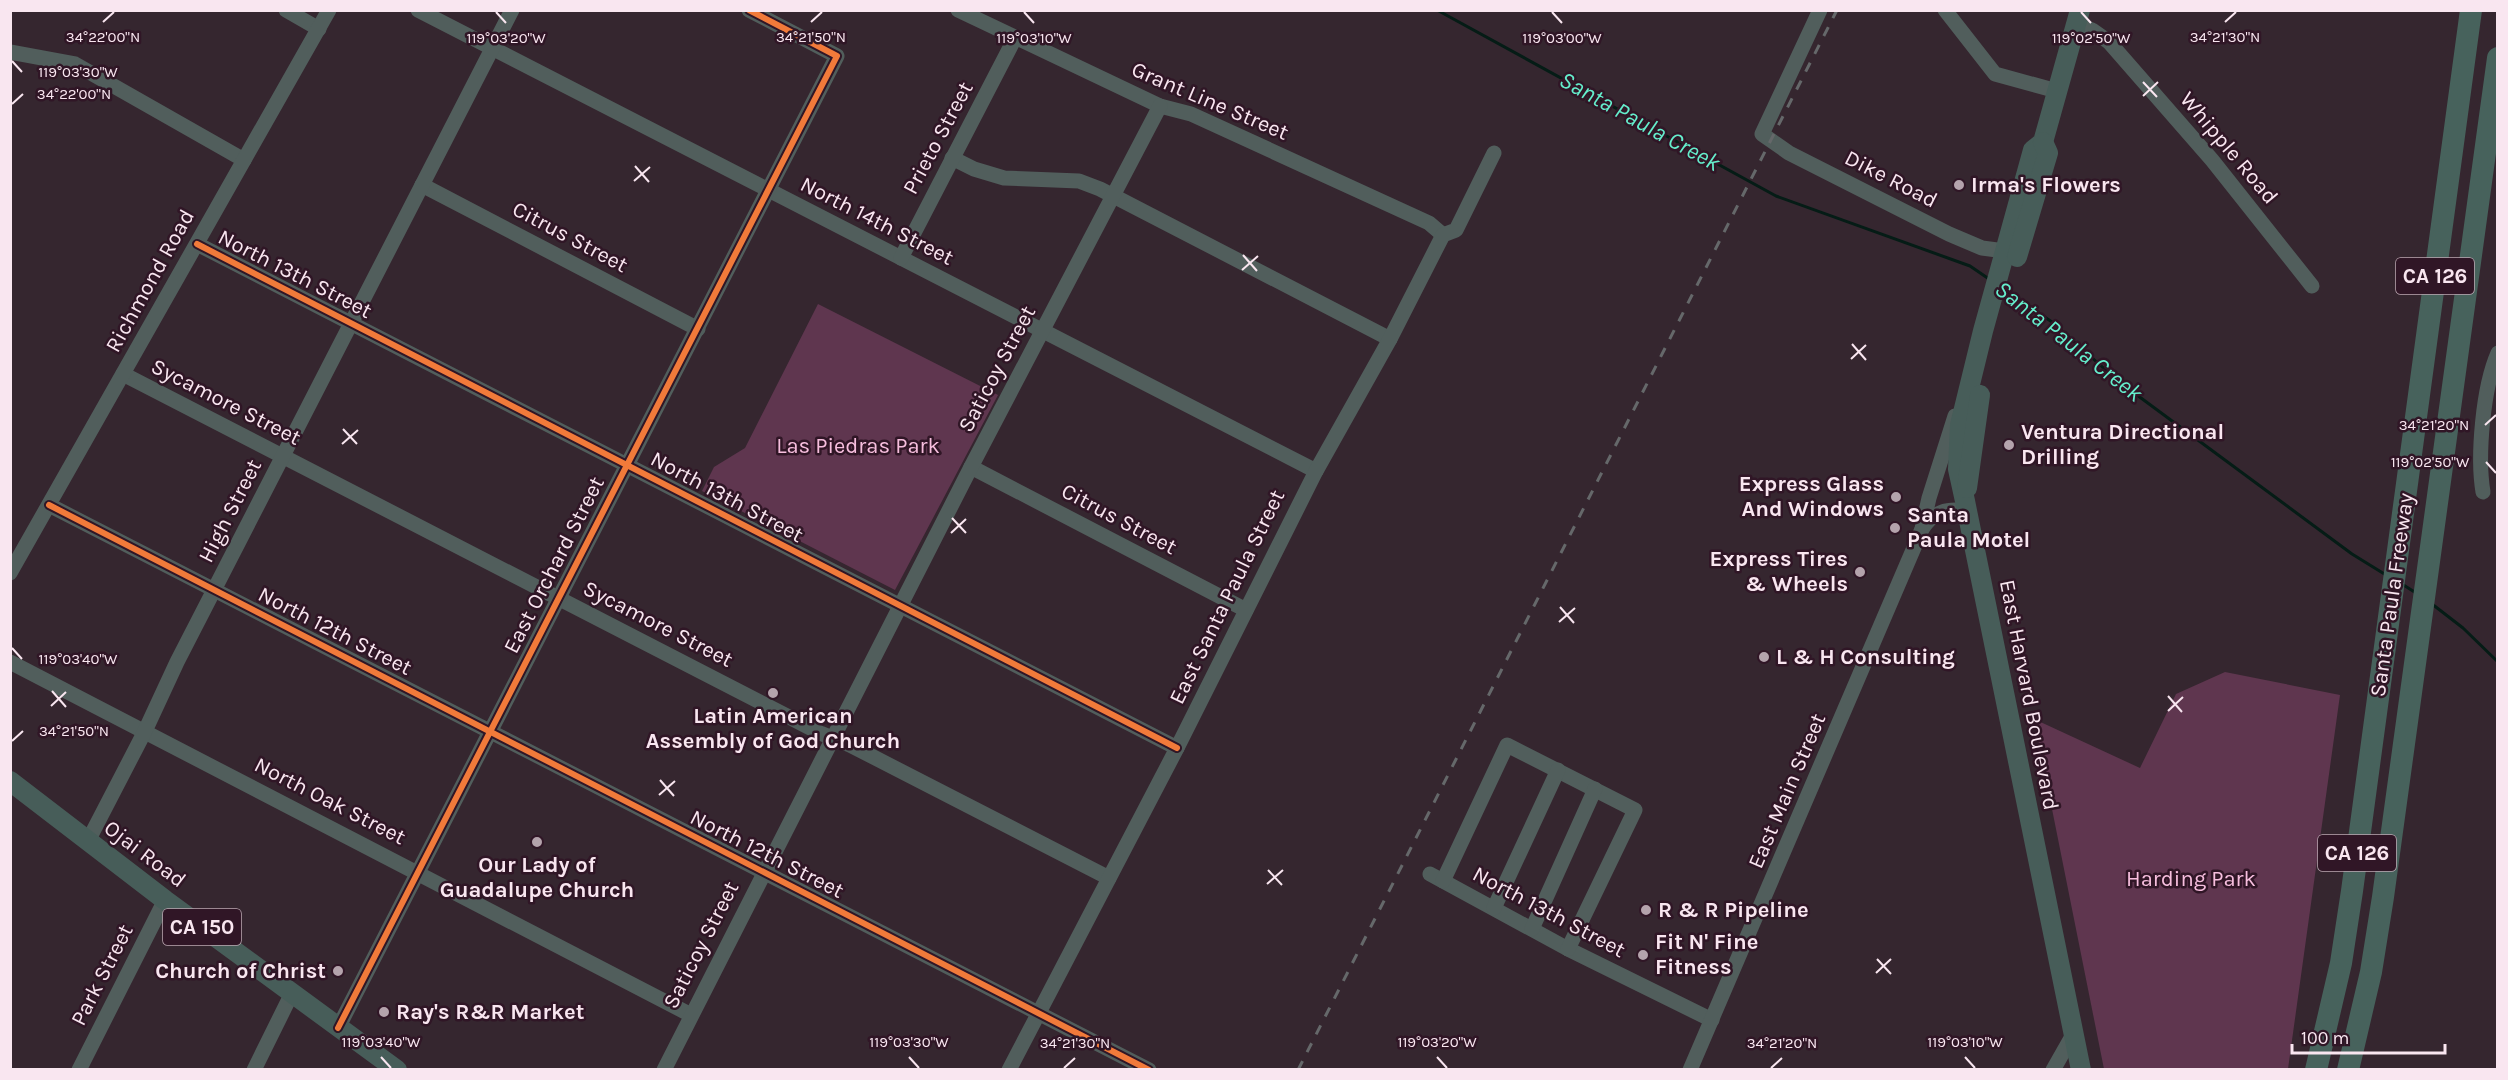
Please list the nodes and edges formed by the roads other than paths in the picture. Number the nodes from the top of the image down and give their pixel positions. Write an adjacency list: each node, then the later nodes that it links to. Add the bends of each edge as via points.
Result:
1 (286, 10): 11 (street)
2 (330, 10): 11 (street, Richmond Road)
3 (418, 10): 13 (street, North 14th Street)
4 (512, 10): 13 (street, High Street)
5 (749, 10): 22 (street, East Orchard Street, via 837,57)
6 (958, 10): 12 (street, Grant Line Street)
7 (1820, 10): 27 (street, Dike Road, via 1762,134 1789,153)
8 (1945, 10): 16 (street, via 1995,74)
9 (2471, 10): 80 (highway, Santa Paula Freeway / CA 126, via 2340,963)
10 (2078, 17): 16 (main road, East Harvard Boulevard); 28 (street, Whipple Road, via 2109,42 2212,160)
11 (319, 29): 20 (street, Richmond Road)
12 (1015, 39): 17 (street, Grant Line Street); 19 (street, Prieto Street)
13 (492, 50): 21 (street, High Street); 22 (street, North 14th Street)
14 (10, 52): 20 (street, via 75,64)
15 (2498, 58): 81 (highway, Santa Paula Freeway / CA 126, via 2383,897 2371,972)
16 (2057, 91): 27 (main road, East Harvard Boulevard, via 2043,142 2033,150)
17 (1160, 106): 23 (street, Saticoy Street); 24 (street, Grant Line Street, via 1191,114 1429,223)
18 (1494, 153): 24 (street, East Santa Paula Street, via 1456,230)
19 (952, 158): 23 (street, via 1004,178 1078,181); 26 (street, Prieto Street)
20 (244, 160): 25 (street, Richmond Road)
21 (422, 185): 29 (street, High Street); 30 (street, Citrus Street)
22 (769, 191): 26 (street, North 14th Street); 30 (street, East Orchard Street)
23 (1114, 196): 31 (street, Saticoy Street); 33 (street)
24 (1443, 235): 33 (street, East Santa Paula Street)
25 (197, 244): 29 (street, North 13th Street); 35 (street, Richmond Road)
26 (900, 258): 31 (street, North 14th Street)
27 (2007, 260): 32 (main road, East Harvard Boulevard)
28 (2312, 286)
29 (351, 324): 36 (street, High Street); 37 (street, North 13th Street)
30 (698, 329): 37 (street, East Orchard Street)
31 (1042, 331): 38 (street, Saticoy Street); 39 (street, North 14th Street)
32 (1989, 333): 42 (main road, East Harvard Boulevard, via 1958,444 1959,483); 43 (street, East Main Street, via 1929,498)
33 (1390, 339): 39 (street, East Santa Paula Street)
34 (2498, 353): 40 (street, via 2487,392 2480,472)
35 (123, 375): 36 (street, Sycamore Street); 41 (street, Richmond Road)
36 (283, 456): 45 (street, High Street); 46 (street, Sycamore Street)
37 (626, 465): 46 (street, East Orchard Street); 47 (street, North 13th Street)
38 (971, 467): 47 (street, Saticoy Street); 48 (street, Citrus Street)
39 (1316, 471): 48 (street, East Santa Paula Street)
40 (2483, 492)
41 (49, 505): 44 (street, Richmond Road); 45 (street, North 12th Street)
42 (1966, 506): 43 (street, East Main Street, via 1943,511); 70 (main road, East Harvard Boulevard)
43 (1922, 529): 68 (street, East Main Street)
44 (10, 573)
45 (215, 590): 50 (street, High Street); 51 (street, North 12th Street)
46 (558, 597): 51 (street, East Orchard Street); 52 (street, Sycamore Street)
47 (900, 607): 52 (street, Saticoy Street); 53 (street, North 13th Street)
48 (1246, 610): 53 (street, East Santa Paula Street)
49 (10, 662): 50 (street, North Oak Street)
50 (145, 731): 57 (street, High Street); 58 (street, North Oak Street)
51 (489, 731): 58 (street, East Orchard Street); 59 (street, North 12th Street)
52 (834, 739): 59 (street, Saticoy Street); 60 (street, Sycamore Street)
53 (1177, 748): 60 (street, East Santa Paula Street)
54 (1558, 770): 56 (street); 62 (street); 62 (street, North 13th Street, via 1507,745 1436,878)
55 (10, 781): 57 (main road, Ojai Road / CA 150)
56 (1595, 789): 63 (street); 64 (street, via 1635,810)
57 (88, 841): 61 (main road, Ojai Road / CA 150)
58 (418, 872): 67 (street, North Oak Street); 69 (street, East Orchard Street)
59 (764, 872): 66 (street, North 12th Street); 67 (street, Saticoy Street)
60 (1109, 878): 66 (street, East Santa Paula Street)
61 (165, 900): 65 (main road, Ojai Road / CA 150); 71 (street, Park Street)
62 (1494, 908): 63 (street, North 13th Street)
63 (1532, 929): 64 (street, North 13th Street)
64 (1568, 949): 68 (street, North 13th Street)
65 (292, 993): 69 (main road, Ojai Road / CA 150); 72 (street)
66 (1039, 1013): 75 (street, East Santa Paula Street); 76 (street, North 12th Street)
67 (691, 1015): 74 (street, Saticoy Street)
68 (1712, 1020): 77 (street, East Main Street)
69 (338, 1028): 73 (main road, Ojai Road / CA 150)
70 (2074, 1033): 78 (street); 79 (main road, East Harvard Boulevard)
71 (79, 1070)
72 (254, 1070)
73 (397, 1070)
74 (664, 1070)
75 (1010, 1070)
76 (1149, 1070)
77 (1690, 1070)
78 (2053, 1070)
79 (2081, 1070)
80 (2316, 1070)
81 (2348, 1070)

